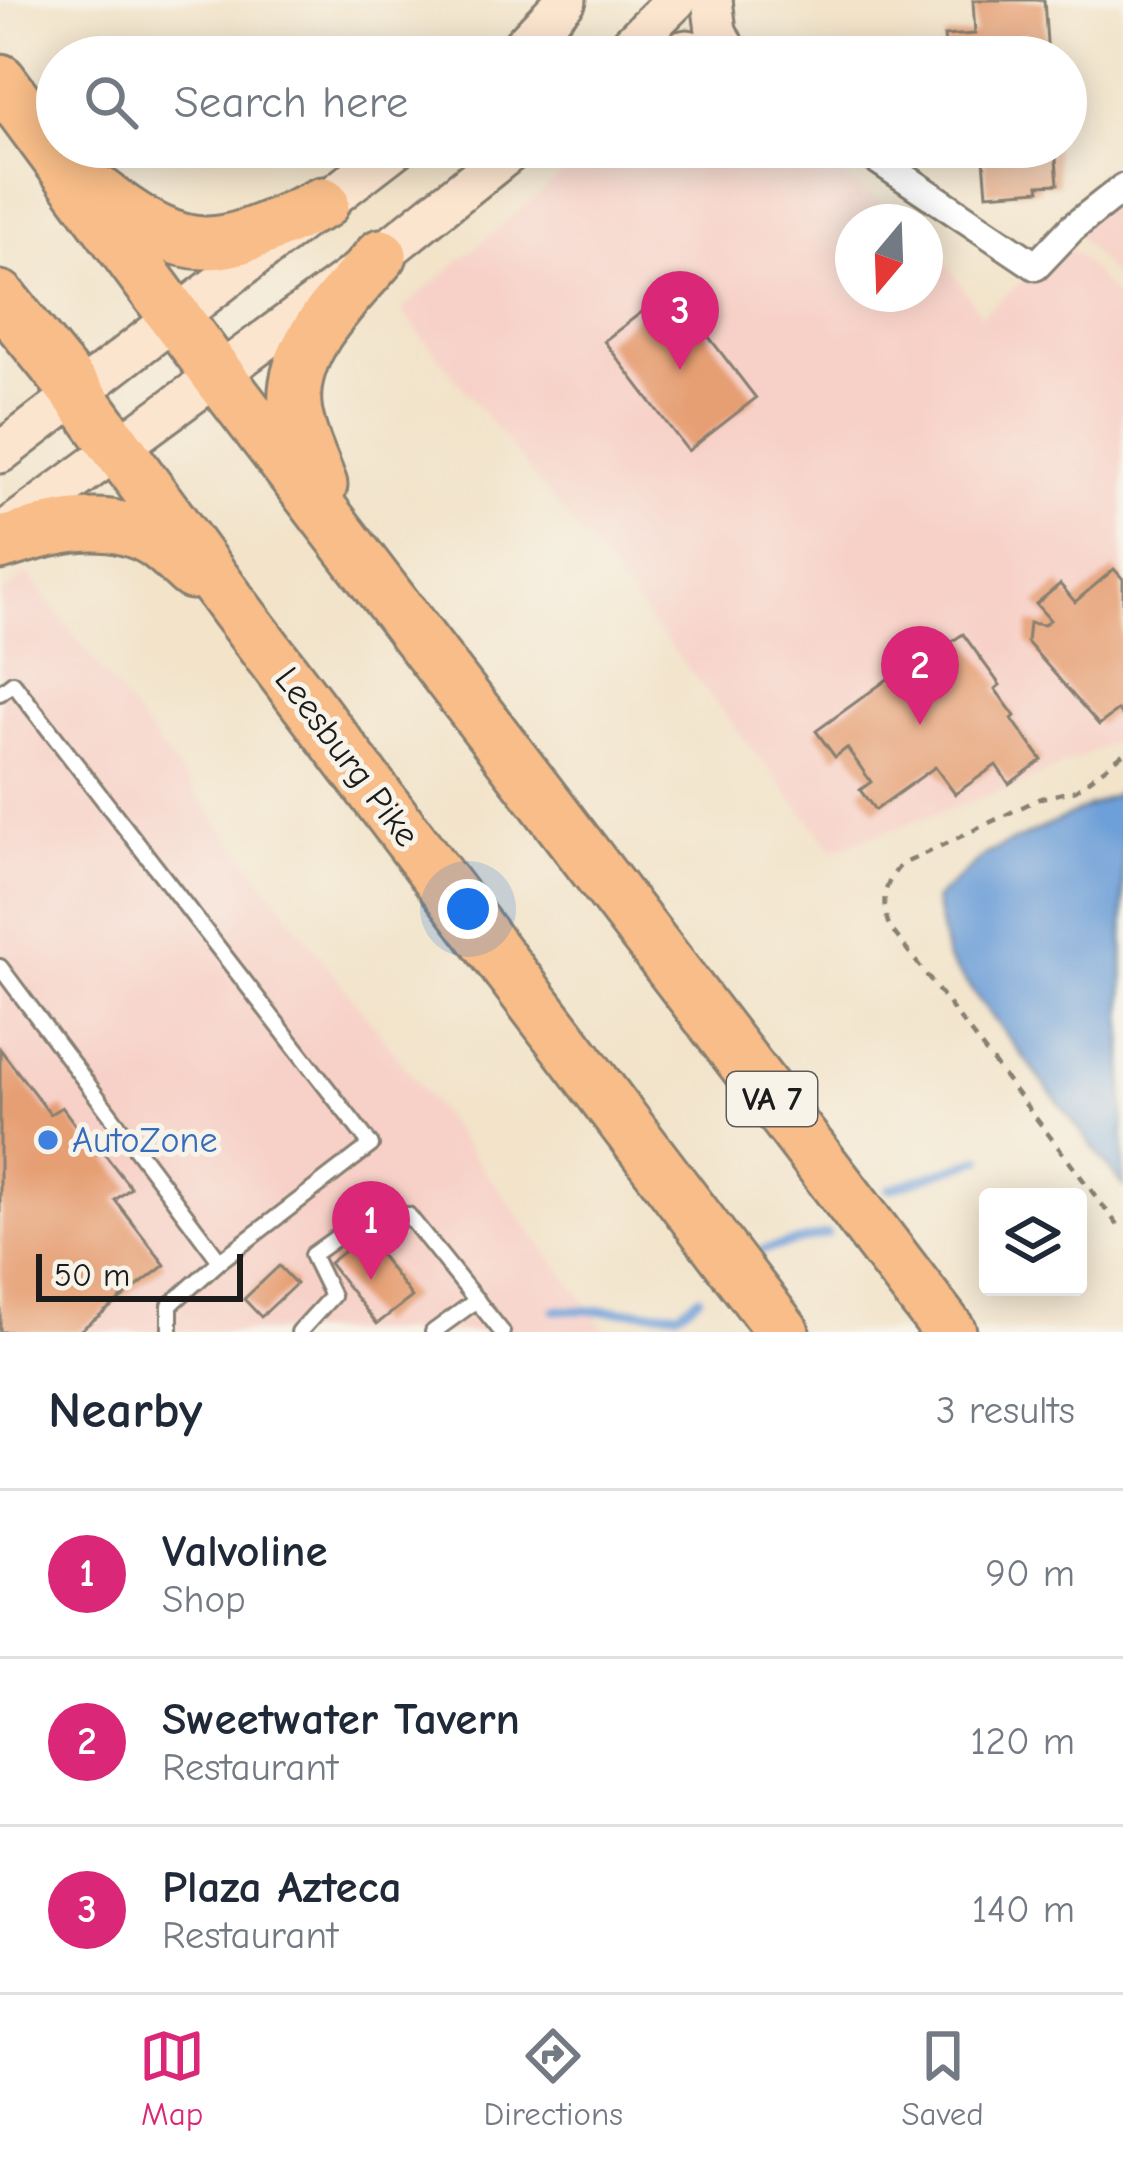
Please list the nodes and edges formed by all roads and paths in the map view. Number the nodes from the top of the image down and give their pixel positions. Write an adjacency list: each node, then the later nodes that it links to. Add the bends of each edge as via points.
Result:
1 (566, 0): 4 (street)
2 (676, 0): 5 (street)
3 (712, 0): 6 (street)
4 (532, 36)
5 (639, 36)
6 (718, 36)
7 (0, 80): 8 (highway, VA 7)
8 (36, 127)
9 (67, 168): 15 (highway, via 135,220 196,246 239,240)
10 (67, 168): 18 (highway, VA 7)
11 (369, 168): 15 (street)
12 (490, 168): 16 (street)
13 (890, 168): 14 (street, via 1036,266)
14 (1123, 188)
15 (323, 202): 18 (street)
16 (381, 255): 19 (street); 23 (highway, via 326,320 296,376 295,408)
17 (0, 297): 20 (highway, Leesburg Pike)
18 (177, 315): 19 (highway, VA 7); 20 (street)
19 (218, 374): 21 (street); 23 (highway, VA 7)
20 (76, 392): 21 (highway, Leesburg Pike); 22 (street)
21 (115, 447): 24 (street); 26 (highway, Leesburg Pike)
22 (0, 453)
23 (334, 526): 38 (highway, VA 7)
24 (0, 535)
25 (0, 544): 26 (highway, via 81,523 127,531 154,541)
26 (236, 610): 37 (highway, Leesburg Pike)
27 (0, 693): 31 (lane, via 13,683 371,1145)
28 (1123, 754): 30 (path, via 1076,790 1041,798 901,865 884,895 889,926)
29 (0, 968): 31 (lane)
30 (1123, 1232)
31 (220, 1261): 33 (lane, via 170,1305)
32 (476, 1300): 34 (lane, via 408,1215 364,1218 312,1256 332,1296); 35 (lane); 36 (lane)
33 (170, 1332)
34 (299, 1332)
35 (433, 1332)
36 (502, 1332)
37 (783, 1332)
38 (950, 1332)

